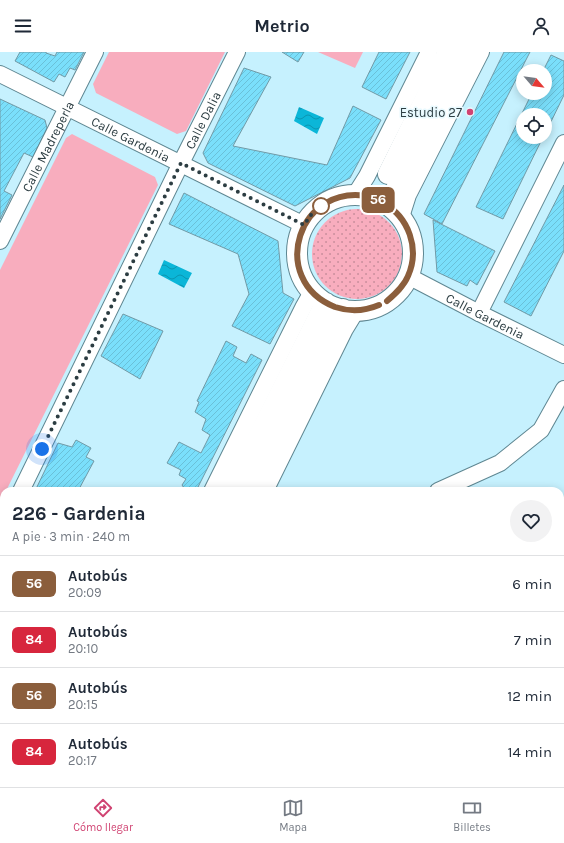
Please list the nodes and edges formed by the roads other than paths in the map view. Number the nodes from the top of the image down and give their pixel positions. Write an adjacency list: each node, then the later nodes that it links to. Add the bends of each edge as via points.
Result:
1 (95, 52): 8 (street, Calle Madreperla)
2 (237, 52): 10 (street, Calle Dalia)
3 (429, 52): 11 (street, via 367,176)
4 (448, 52): 11 (main road, via 383,184)
5 (465, 52): 11 (main road, via 395,191)
6 (481, 52): 11 (street, via 408,195)
7 (0, 74): 8 (street, Calle Gardenia)
8 (67, 107): 10 (street, Calle Gardenia); 13 (street, Calle Madreperla)
9 (564, 143): 16 (street)
10 (181, 163): 12 (street, Calle Gardenia); 19 (street, Calle Dalia)
11 (380, 204): 12 (main road, via 340,196 313,212); 14 (main road, via 408,230 413,245)
12 (304, 225): 15 (main road, via 298,242 297,260 302,277)
13 (0, 241)
14 (408, 276): 15 (main road, via 399,290 387,301 372,308); 16 (street, Calle Gardenia)
15 (334, 304): 20 (street, via 303,308); 21 (main road, via 319,315); 22 (main road, via 334,323); 23 (street, via 345,329)
16 (479, 313): 17 (street, Calle Gardenia)
17 (564, 355)
18 (564, 389): 24 (street, via 541,430 500,463)
19 (23, 487)
20 (214, 487)
21 (233, 487)
22 (251, 487)
23 (267, 487)
24 (447, 487)

